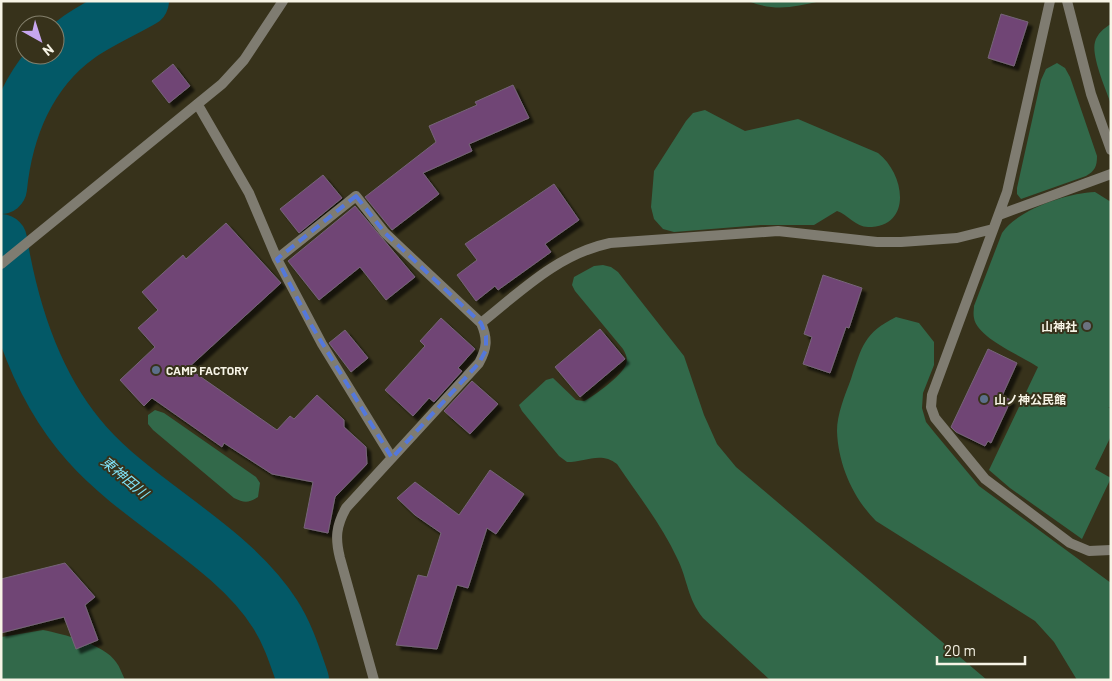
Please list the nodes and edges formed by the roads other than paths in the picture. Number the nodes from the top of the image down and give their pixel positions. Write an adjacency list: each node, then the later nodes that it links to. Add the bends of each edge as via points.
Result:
1 (283, 1): 4 (street, via 244,60)
2 (1050, 1): 7 (street)
3 (1067, 1): 5 (street, via 1091,94)
4 (198, 105): 9 (street, via 249,193); 10 (street)
5 (1111, 150)
6 (1111, 174): 7 (street)
7 (999, 215): 8 (street)
8 (993, 229): 11 (street, via 957,238 901,242 778,231 610,243 590,247 555,264); 13 (street, via 932,395 934,418 969,461 1004,495 1070,543 1088,551)
9 (277, 259): 11 (street, via 356,196 385,234); 12 (street, via 322,344)
10 (1, 264)
11 (481, 323): 12 (street, via 486,336 486,350 479,363)
12 (392, 458): 14 (street, via 346,508 338,524 336,541)
13 (1111, 550)
14 (374, 680)

